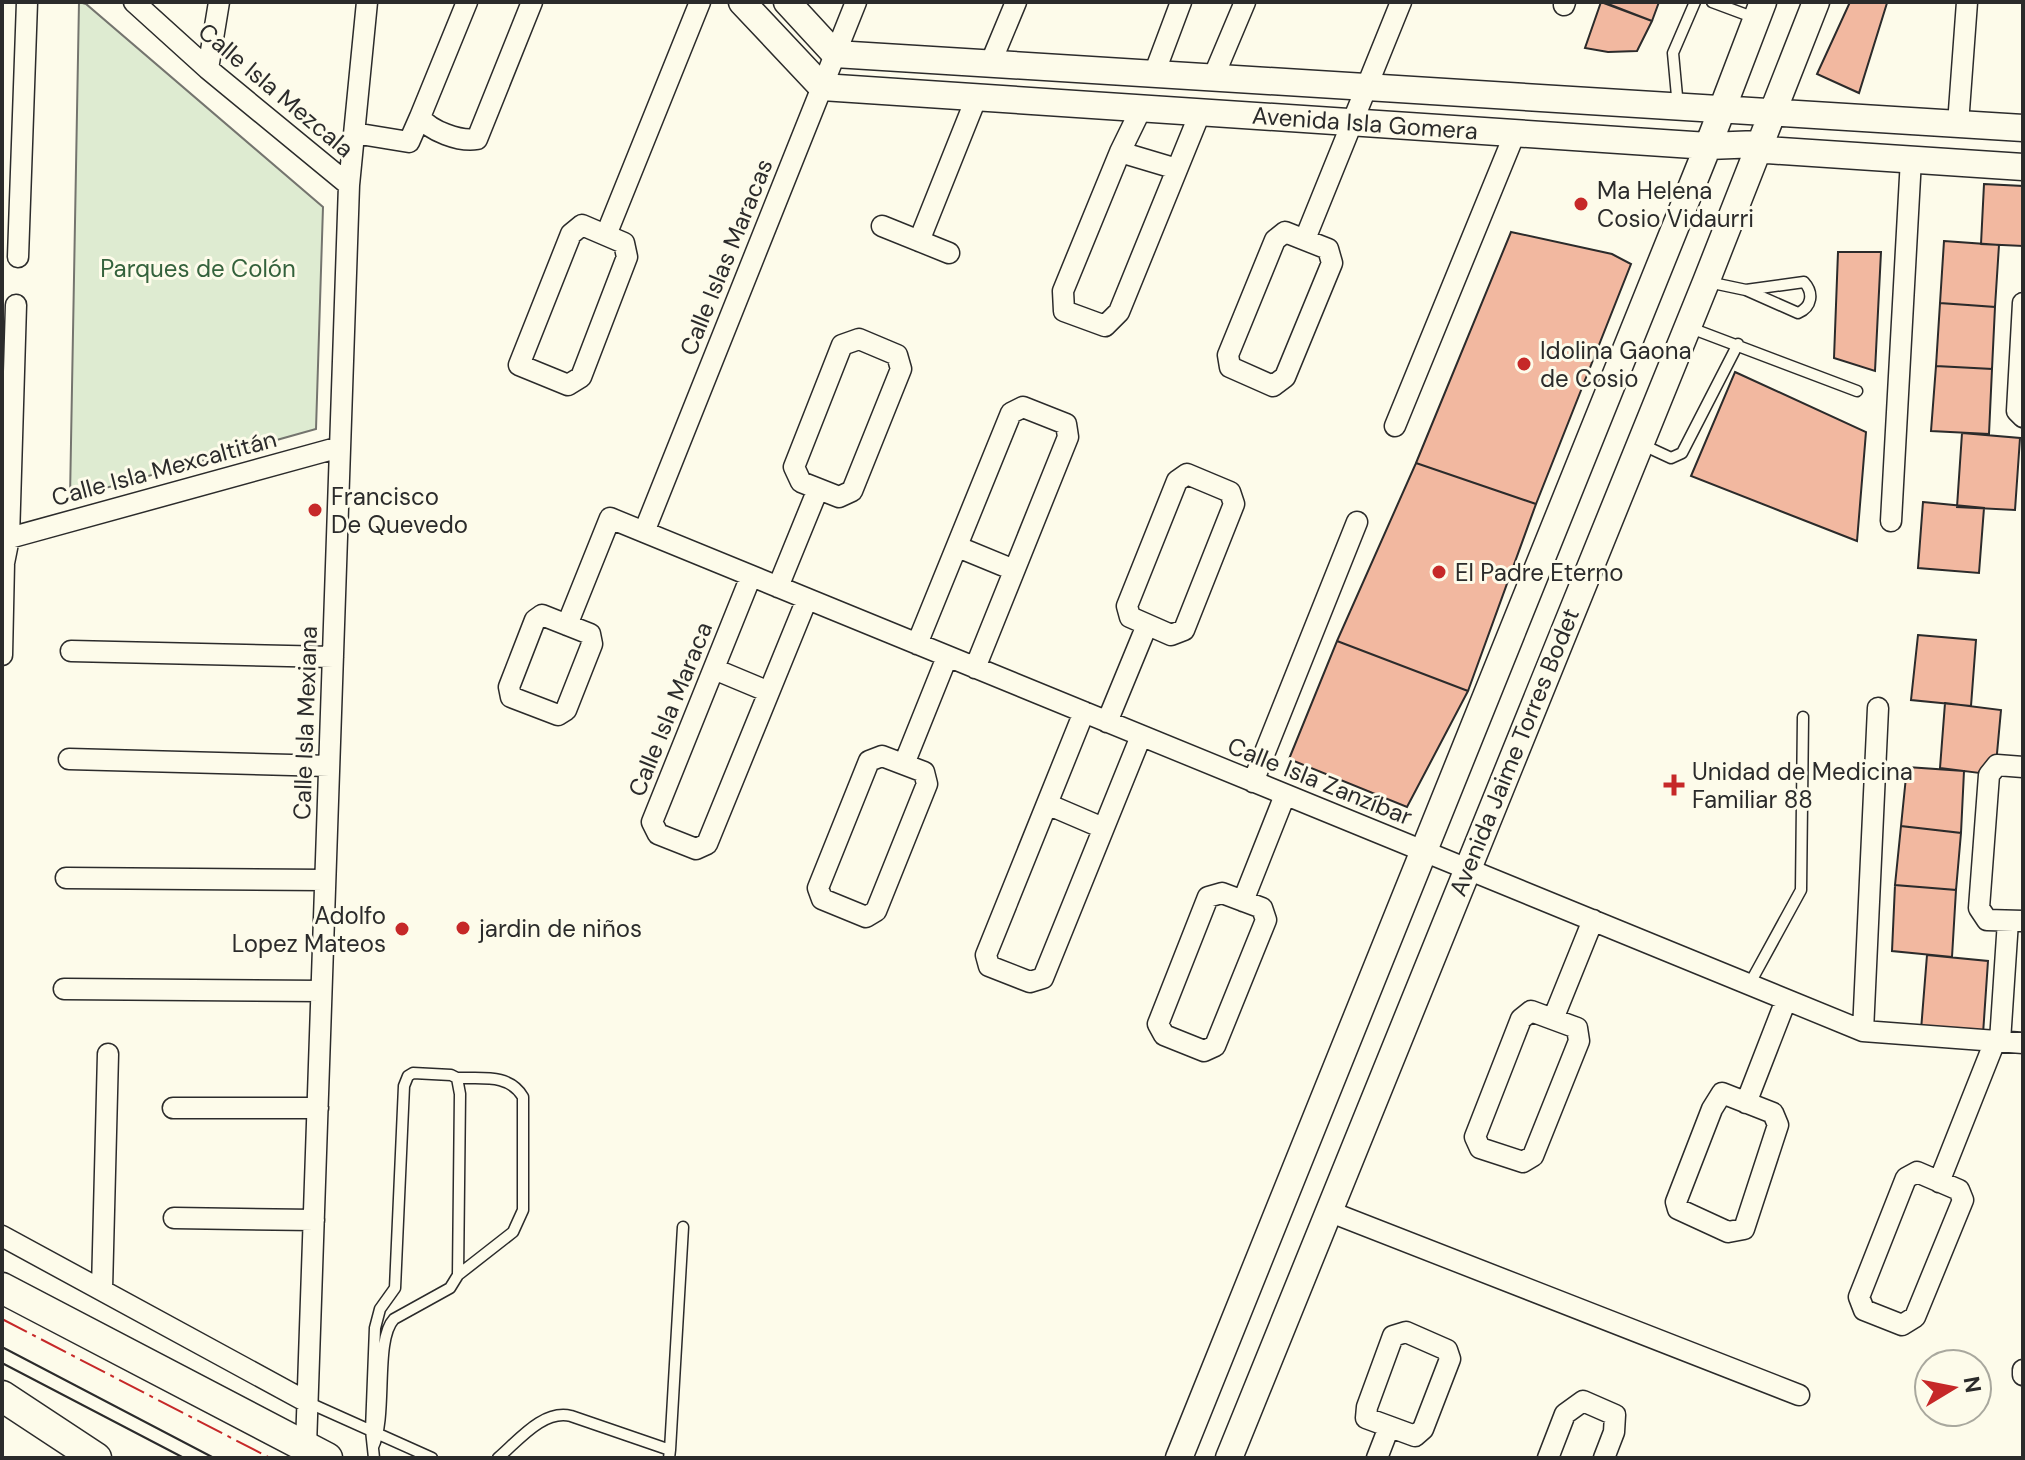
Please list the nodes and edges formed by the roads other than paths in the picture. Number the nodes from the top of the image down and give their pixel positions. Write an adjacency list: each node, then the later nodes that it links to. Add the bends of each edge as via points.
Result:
1 (27, 2): 46 (street)
2 (134, 2): 22 (street, Calle Isla Mezcala)
3 (219, 2): 22 (street)
4 (367, 2): 37 (street, Calle Isla Mexiana)
5 (467, 2): 33 (street)
6 (532, 2): 33 (street, via 477,139 466,141 425,125)
7 (700, 2): 48 (street)
8 (742, 2): 25 (street)
9 (787, 2): 20 (street)
10 (856, 2): 20 (street, Calle Islas Maracas)
11 (1016, 2): 21 (street)
12 (1181, 2): 23 (street)
13 (1401, 2): 26 (street)
14 (1695, 2): 28 (lane, via 1673,53)
15 (1712, 2): 19 (lane)
16 (1816, 2): 32 (street, Avenida Jaime Torres Bodet)
17 (1967, 2): 35 (street)
18 (1237, 4): 24 (street)
19 (1759, 10): 30 (street, Avenida Jaime Torres Bodet)
20 (835, 54): 21 (street, Avenida Isla Gomera); 25 (street, Calle Islas Maracas)
21 (991, 62): 23 (street, Avenida Isla Gomera)
22 (208, 69): 45 (street, Calle Isla Mezcala)
23 (1154, 74): 24 (street, Avenida Isla Gomera)
24 (1213, 78): 26 (street, Avenida Isla Gomera)
25 (822, 87): 27 (street, Avenida Isla Gomera); 67 (street, Calle Islas Maracas)
26 (1367, 87): 28 (street, Avenida Isla Gomera); 34 (street)
27 (977, 96): 29 (street, Avenida Isla Gomera); 50 (street)
28 (1678, 107): 30 (street, Avenida Isla Gomera)
29 (1141, 109): 31 (street, Avenida Isla Gomera); 41 (street)
30 (1722, 109): 32 (street, Avenida Isla Gomera); 40 (street, Avenida Jaime Torres Bodet)
31 (1200, 113): 34 (street, Avenida Isla Gomera); 44 (street)
32 (1774, 113): 35 (street, Avenida Isla Gomera); 39 (street, Avenida Jaime Torres Bodet)
33 (420, 117): 37 (street, via 409,142)
34 (1352, 121): 38 (street, Avenida Isla Gomera); 49 (street)
35 (1958, 124): 36 (street, Avenida Isla Gomera)
36 (2023, 128)
37 (354, 133): 45 (street, Calle Isla Mexiana)
38 (1515, 133): 40 (street, Avenida Isla Gomera); 61 (street)
39 (1759, 144): 40 (street, Avenida Isla Gomera); 42 (street, Avenida Isla Gomera, via 1767,150); 53 (street, Avenida Jaime Torres Bodet)
40 (1708, 146): 97 (street, Avenida Jaime Torres Bodet)
41 (1120, 152): 44 (street); 44 (street, via 1063,291 1064,311 1105,326 1119,312)
42 (1911, 159): 43 (street, Avenida Isla Gomera); 65 (street)
43 (2023, 167)
44 (1177, 169)
45 (349, 185): 63 (street, Calle Isla Mexiana)
46 (11, 211): 52 (street)
47 (882, 226): 50 (street)
48 (606, 235): 48 (street, via 624,243 627,257 581,377 568,385 519,365 571,234 582,225)
49 (1305, 239): 49 (street, via 1328,249 1332,263 1285,377 1273,386 1230,367 1228,355 1275,240 1285,232)
50 (919, 241): 51 (street)
51 (949, 253)
52 (18, 257)
53 (1706, 282): 54 (lane); 57 (street, Avenida Jaime Torres Bodet)
54 (1746, 290): 54 (lane, via 1804,282 1811,299 1798,313)
55 (2023, 303): 60 (street, via 2017,411)
56 (16, 305): 68 (street)
57 (1686, 326): 58 (lane); 62 (street, Avenida Jaime Torres Bodet)
58 (1738, 344): 59 (lane); 62 (lane, via 1682,453 1671,458)
59 (1857, 391)
60 (2023, 417)
61 (1395, 426)
62 (1638, 444): 98 (street, Avenida Jaime Torres Bodet)
63 (340, 447): 68 (street, Calle Isla Mexcaltitán); 79 (street, Calle Isla Mexiana)
64 (818, 489): 64 (street, via 801,482 794,467 842,345 859,339 897,355 901,369 852,491 839,497); 72 (street)
65 (1891, 521)
66 (1357, 522): 93 (street)
67 (644, 532): 71 (street, Calle Isla Zanzíbar); 74 (street, Calle Isla Zanzíbar, via 610,518)
68 (6, 539): 78 (street)
69 (958, 547): 70 (street); 70 (street, via 1011,413 1023,407 1066,424 1068,437); 76 (street)
70 (1014, 570): 81 (street)
71 (751, 576): 72 (street, Calle Isla Zanzíbar); 82 (street, Calle Isla Maraca)
72 (778, 587): 73 (street, Calle Isla Zanzíbar)
73 (807, 599): 76 (street, Calle Isla Zanzíbar); 83 (street, Calle Isla Maraca)
74 (567, 625): 74 (street, via 590,634 592,644 566,710 558,715 511,697 509,687 535,620 542,615)
75 (1147, 625): 75 (street, via 1130,617 1127,606 1177,481 1187,474 1230,492 1234,504 1184,630 1171,635); 87 (street)
76 (917, 644): 80 (street, Calle Isla Zanzíbar)
77 (71, 651): 79 (street)
78 (2, 655)
79 (333, 657): 91 (street, Calle Isla Mexiana)
80 (947, 657): 81 (street, Calle Isla Zanzíbar); 90 (street)
81 (975, 668): 85 (street, Calle Isla Zanzíbar)
82 (714, 669): 83 (street); 83 (street, Calle Isla Maraca, via 652,822 658,834 696,849 707,844)
83 (769, 692)
84 (1878, 708): 109 (street)
85 (1084, 712): 87 (street, Calle Isla Zanzíbar); 95 (street)
86 (1803, 717): 104 (lane, via 1801,890)
87 (1107, 722): 88 (street, Calle Isla Zanzíbar)
88 (1141, 736): 93 (street, Calle Isla Zanzíbar); 96 (street)
89 (69, 759): 91 (street)
90 (904, 764): 90 (street, via 924,772 927,784 876,911 866,917 822,899 818,888 869,761 882,756)
91 (329, 766): 100 (street, Calle Isla Mexiana)
92 (2023, 767): 103 (street, via 1997,765 1989,775 1979,908 1987,920)
93 (1253, 782): 94 (street, Calle Isla Zanzíbar)
94 (1285, 795): 97 (street, Calle Isla Zanzíbar); 101 (street)
95 (1047, 804): 96 (street); 96 (street, via 986,955 989,966 1030,982 1043,978)
96 (1103, 828)
97 (1422, 851): 98 (street, Calle Isla Zanzíbar); 137 (street, Avenida Jaime Torres Bodet)
98 (1466, 869): 102 (street, Calle Isla Zanzíbar); 118 (street, Avenida Jaime Torres Bodet)
99 (66, 878): 100 (street)
100 (325, 880): 106 (street, Calle Isla Mexiana)
101 (1243, 901): 101 (street, via 1262,908 1266,920 1215,1046 1204,1051 1164,1035 1158,1024 1208,897 1222,893)
102 (1593, 920): 104 (street, Calle Isla Zanzíbar); 108 (street)
103 (2015, 921): 110 (street)
104 (1749, 985): 107 (street, Calle Isla Zanzíbar)
105 (64, 989): 106 (street)
106 (321, 991): 116 (street, Calle Isla Mexiana)
107 (1786, 1000): 109 (street, Calle Isla Zanzíbar); 114 (street)
108 (1553, 1019): 108 (street, via 1577,1028 1579,1041 1533,1156 1523,1162 1480,1148 1475,1137 1521,1019 1531,1011)
109 (1863, 1031): 110 (street, Calle Isla Zanzíbar)
110 (1998, 1041): 111 (street, Calle Isla Zanzíbar); 117 (street)
111 (2023, 1043)
112 (108, 1054): 125 (street)
113 (457, 1078): 123 (lane); 123 (lane, via 508,1080 523,1097 523,1210 513,1232); 130 (lane, via 415,1072 404,1086 395,1288 376,1322)
114 (1746, 1103): 114 (street, via 1773,1113 1778,1125 1744,1229 1728,1232 1678,1209 1676,1202 1722,1093)
115 (173, 1108): 116 (street)
116 (318, 1108): 120 (street, Calle Isla Mexiana)
117 (1939, 1182): 117 (street, via 1959,1190 1963,1200 1915,1317 1902,1325 1864,1310 1859,1297 1906,1178 1917,1172)
118 (1328, 1211): 126 (street); 138 (street, Avenida Jaime Torres Bodet)
119 (174, 1218): 120 (street)
120 (314, 1220): 127 (street, Calle Isla Mexiana)
121 (683, 1227): 133 (lane)
122 (2, 1236): 125 (street)
123 (458, 1275): 130 (lane, via 450,1288 388,1325)
124 (2, 1288): 131 (main road)
125 (102, 1289): 127 (street)
126 (1799, 1395)
127 (307, 1402): 130 (lane); 131 (street, Calle Isla Mexiana)
128 (8, 1404): 134 (main road)
129 (1389, 1427): 129 (street, via 1366,1418 1367,1407 1393,1336 1406,1332 1447,1350 1450,1359 1423,1429 1415,1436); 139 (street)
130 (375, 1432): 132 (lane); 135 (lane)
131 (316, 1452)
132 (374, 1452)
133 (670, 1454): 136 (lane, via 559,1414 546,1418)
134 (96, 1458)
135 (432, 1458)
136 (498, 1458)
137 (1179, 1458)
138 (1229, 1458)
139 (1377, 1458)
140 (1548, 1458): 141 (street, via 1565,1414 1583,1401 1615,1415)
141 (1604, 1458)

